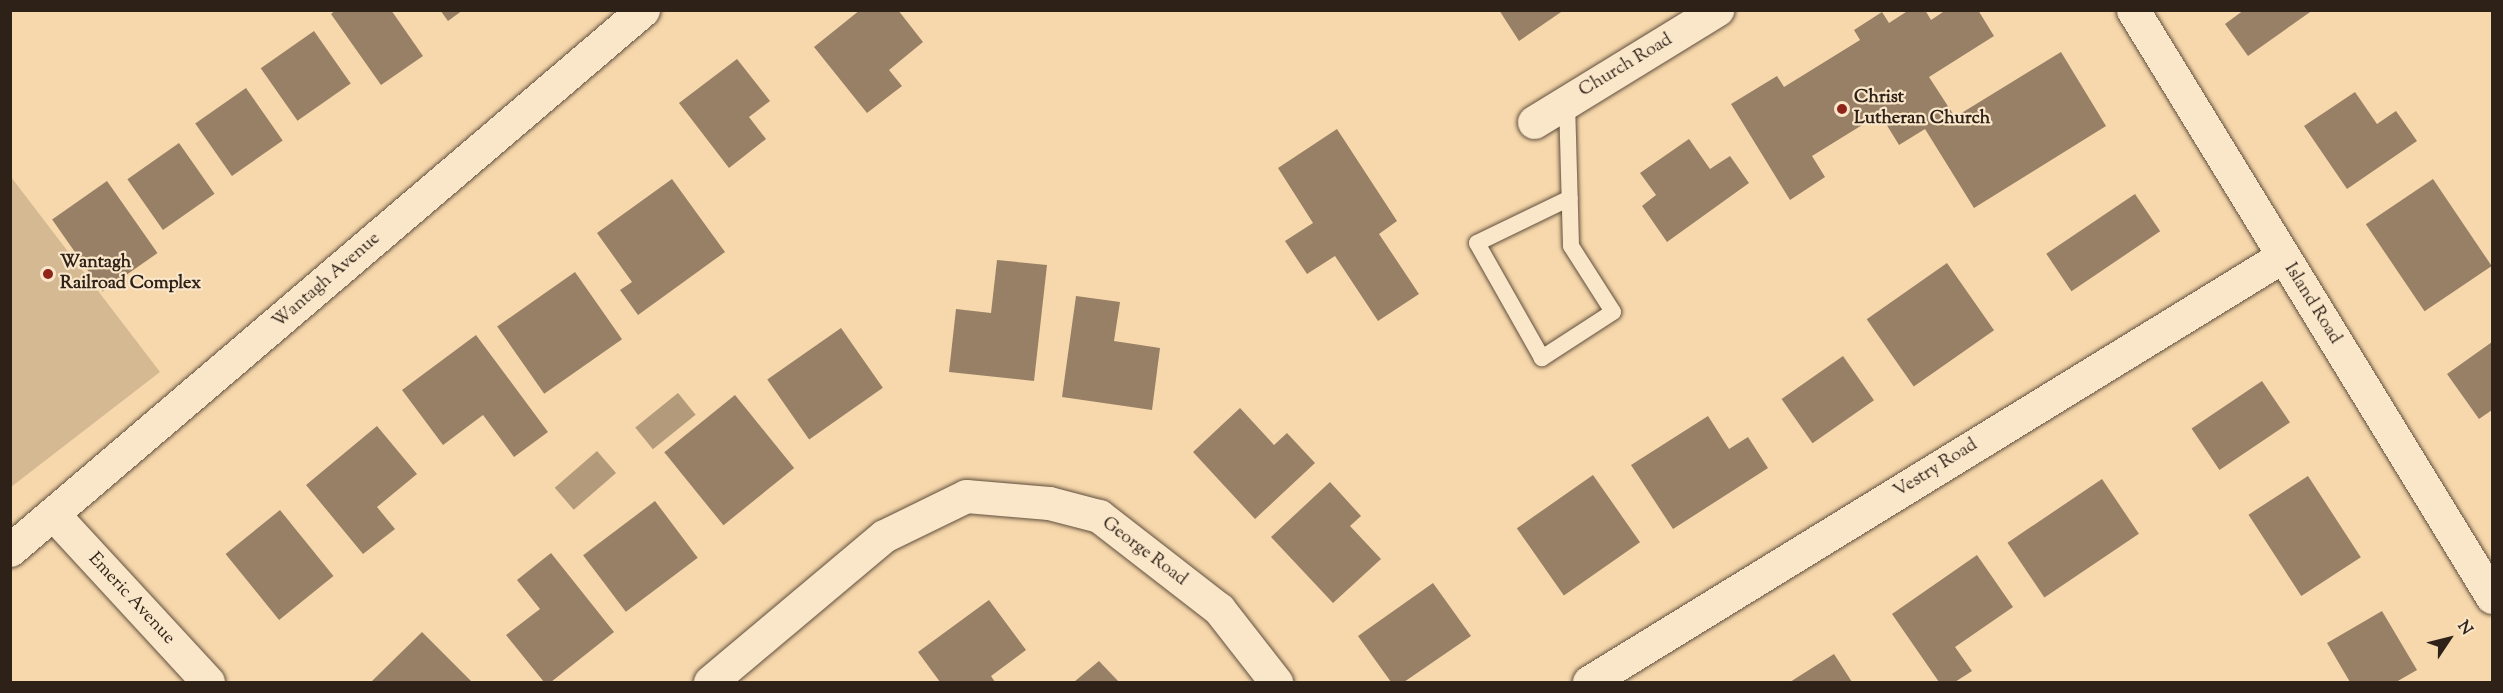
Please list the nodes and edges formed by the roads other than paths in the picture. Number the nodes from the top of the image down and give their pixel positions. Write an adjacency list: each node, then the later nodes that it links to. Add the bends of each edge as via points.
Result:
1 (643, 10): 8 (street, Wantagh Avenue)
2 (1717, 10): 4 (street, Church Road)
3 (2133, 10): 7 (street, Island Road)
4 (1567, 102): 5 (street, Church Road); 6 (lane)
5 (1534, 122)
6 (1570, 198): 6 (lane, via 1571,246 1613,312 1542,358 1478,243)
7 (2283, 256): 10 (street, Island Road); 14 (street, Vestry Road)
8 (54, 515): 9 (street, Wantagh Avenue); 11 (street, Emeric Avenue)
9 (10, 550)
10 (2493, 597)
11 (208, 682)
12 (710, 682): 13 (street, George Road, via 884,536 966,496 1049,503 1099,516 1219,609)
13 (1276, 682)
14 (1589, 682)

